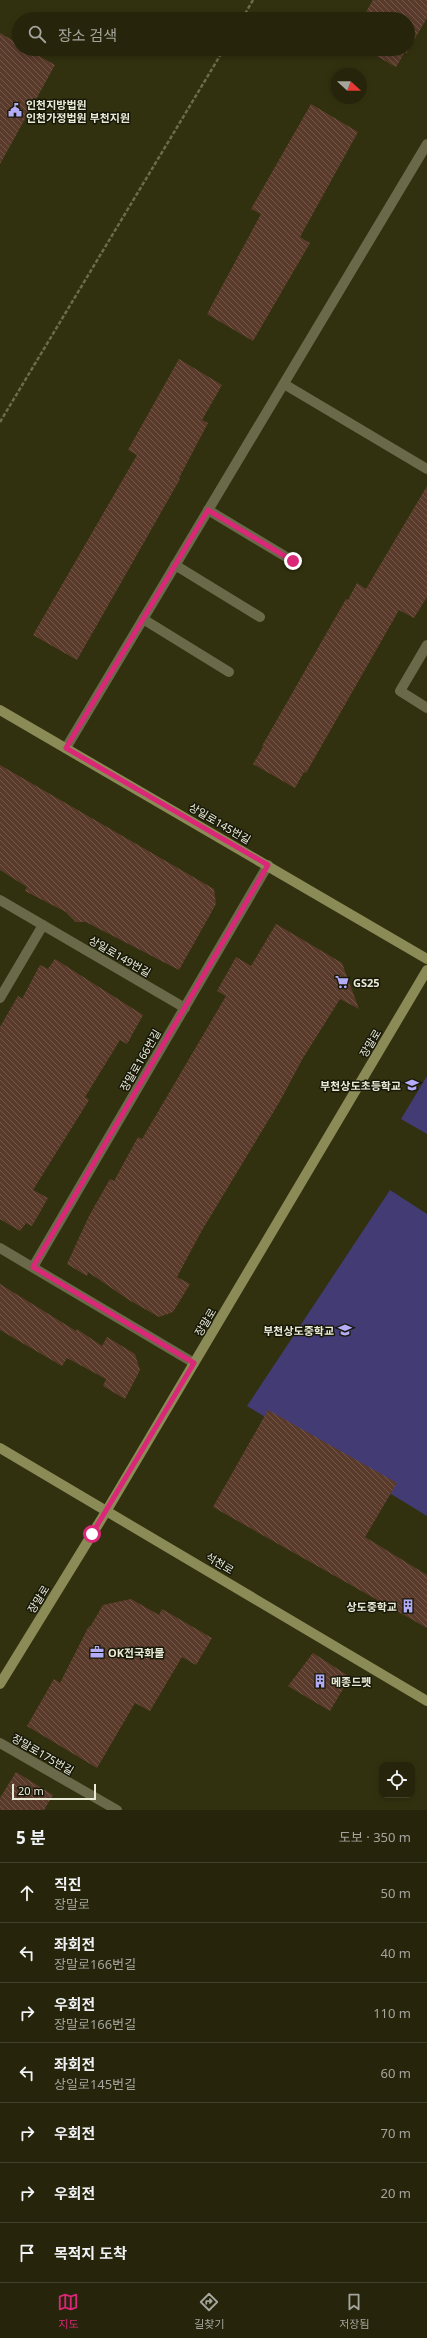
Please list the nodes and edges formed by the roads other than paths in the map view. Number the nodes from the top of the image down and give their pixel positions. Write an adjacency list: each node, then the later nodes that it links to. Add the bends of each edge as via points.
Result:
1 (427, 144): 2 (street)
2 (284, 384): 3 (street); 4 (street)
3 (427, 469)
4 (208, 510): 5 (street); 6 (street)
5 (293, 561)
6 (175, 566): 7 (street); 8 (street)
7 (260, 617)
8 (143, 619): 10 (street); 13 (street)
9 (427, 645): 11 (street, via 400,691)
10 (229, 672)
11 (427, 708)
12 (0, 710): 13 (street, 상일로145번길)
13 (66, 748): 14 (street, 상일로145번길)
14 (268, 865): 17 (street, 상일로145번길); 20 (street, 장말로166번길)
15 (0, 900): 16 (street, 상일로149번길)
16 (43, 925): 19 (street); 20 (street, 상일로149번길)
17 (427, 959)
18 (427, 970): 23 (street, 장말로)
19 (0, 998)
20 (185, 1008): 22 (street, 장말로166번길)
21 (0, 1248): 22 (street)
22 (33, 1267): 23 (street)
23 (194, 1363): 25 (street, 장말로)
24 (0, 1448): 25 (street, 석천로)
25 (107, 1510): 26 (street, 장말로); 27 (street, 석천로)
26 (0, 1684)
27 (427, 1701)
28 (0, 1744): 29 (street, 장말로175번길)
29 (117, 1810)

